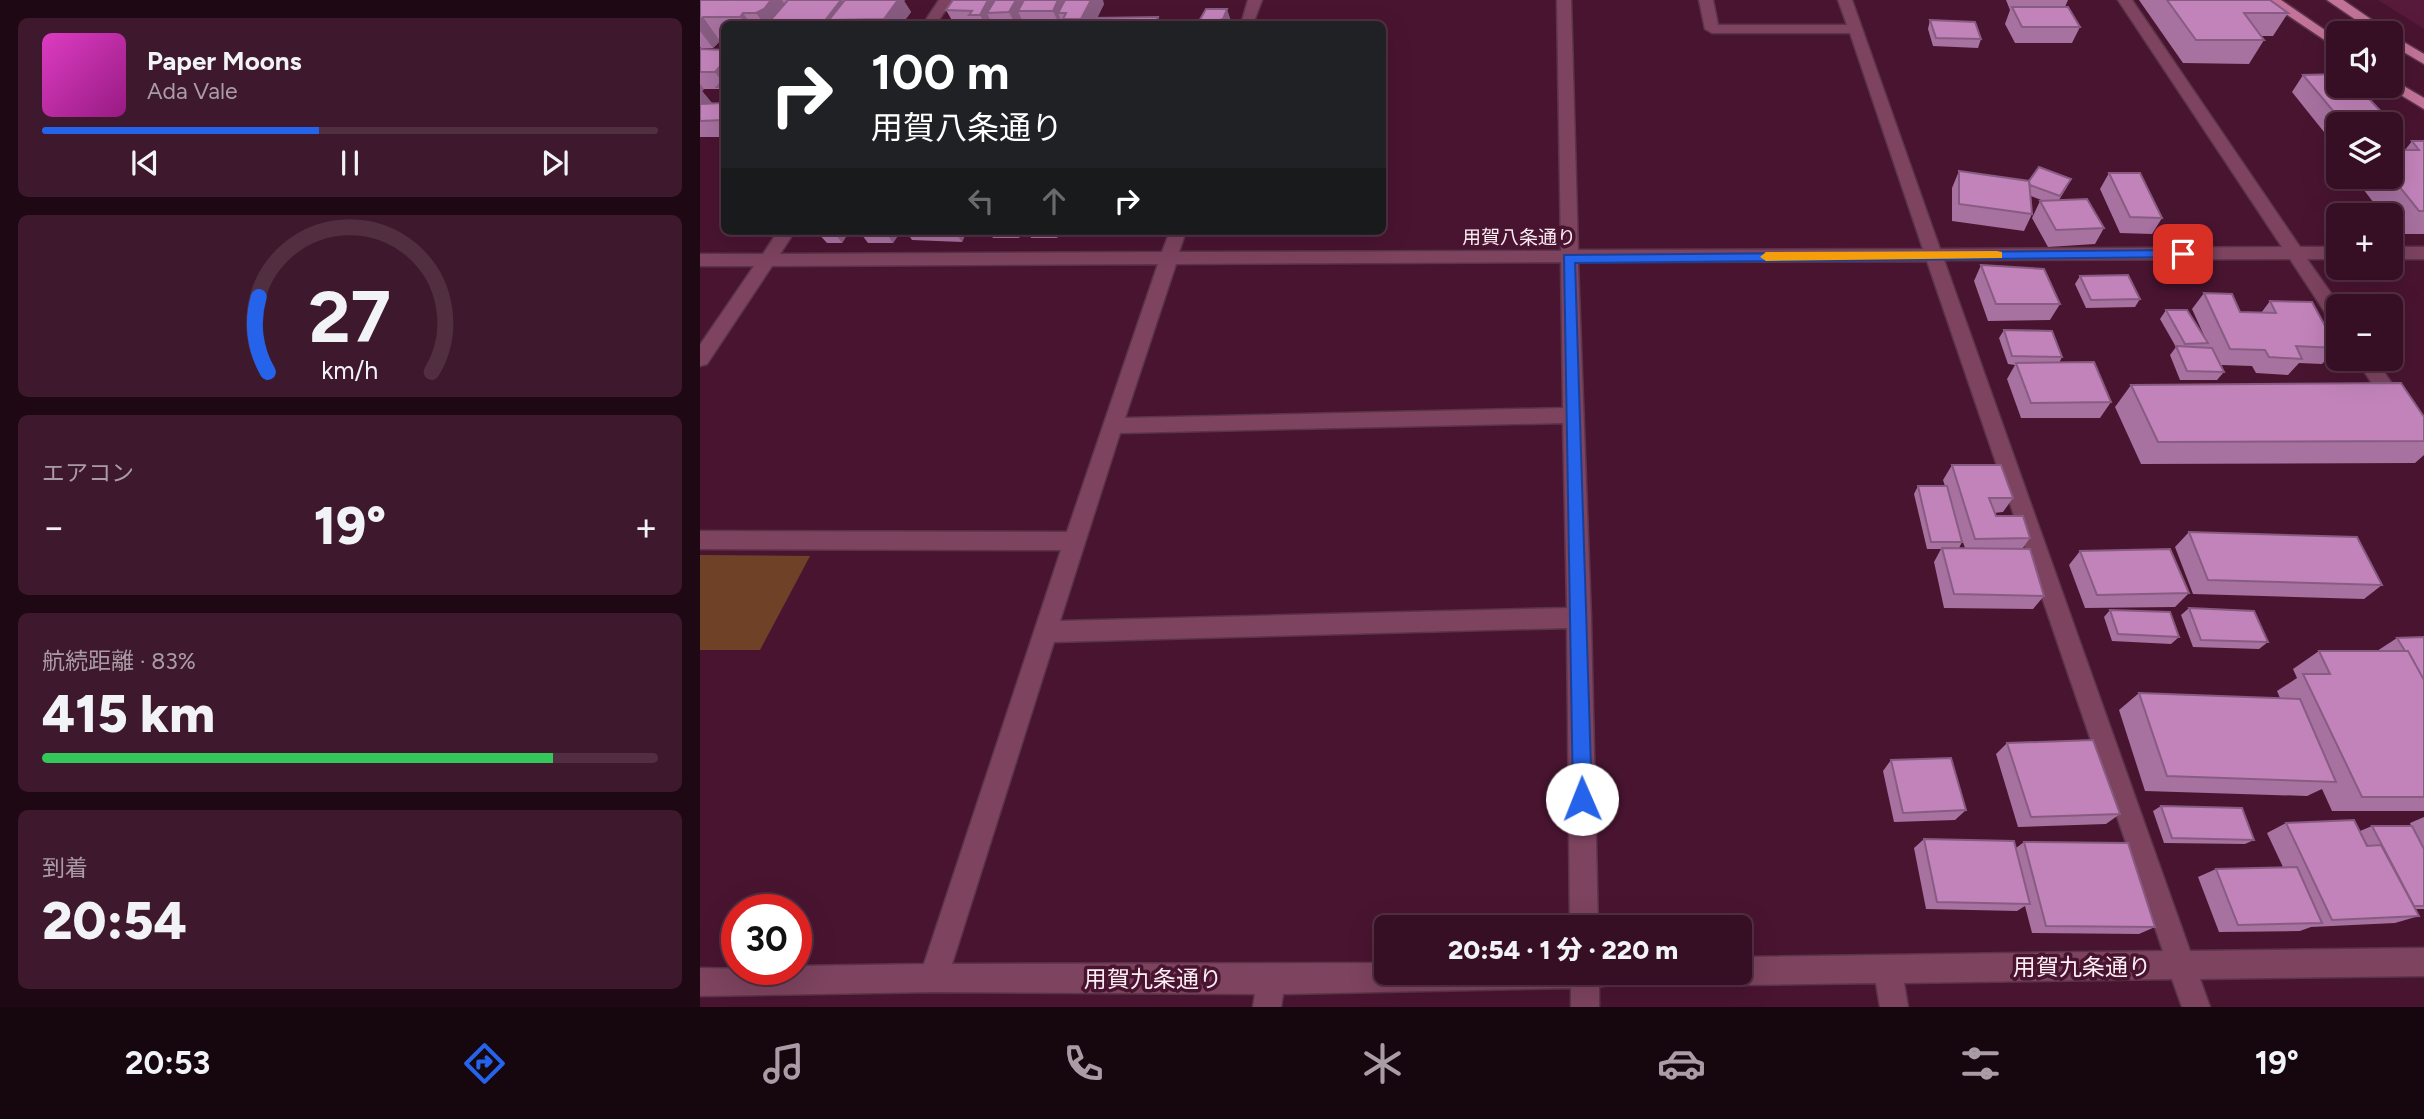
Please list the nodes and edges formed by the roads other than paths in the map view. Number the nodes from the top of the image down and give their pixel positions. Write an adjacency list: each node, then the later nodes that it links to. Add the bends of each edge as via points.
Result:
1 (946, 0): 9 (street)
2 (1255, 0): 10 (street)
3 (1564, 0): 26 (street)
4 (1706, 0): 12 (street, via 1712,29)
5 (1845, 0): 12 (street)
6 (2125, 0): 23 (street)
7 (2272, 0): 13 (main road)
8 (2334, 0): 11 (main road)
9 (931, 21)
10 (1248, 21)
11 (2366, 21)
12 (1855, 29): 25 (street)
13 (2326, 37)
14 (2403, 46): 15 (main road)
15 (2424, 60)
16 (2403, 91): 17 (main road)
17 (2424, 105)
18 (784, 235): 27 (street)
19 (1177, 235): 24 (street)
20 (2326, 253): 23 (street, 用賀八条通り)
21 (2403, 253): 22 (street)
22 (2424, 253)
23 (2294, 254): 25 (street, 用賀八条通り); 29 (street)
24 (1170, 256): 26 (street, 用賀八条通り); 27 (street, 用賀八条通り); 33 (street)
25 (1933, 256): 26 (street, 用賀八条通り); 41 (street)
26 (1568, 258): 32 (street)
27 (768, 259): 28 (street, 用賀八条通り); 30 (street)
28 (700, 260)
29 (2326, 301)
30 (700, 359)
31 (2373, 371): 34 (street)
32 (1572, 415): 33 (street); 37 (street)
33 (1112, 426): 36 (street)
34 (2424, 446)
35 (700, 540): 36 (street)
36 (1075, 541): 38 (street)
37 (1580, 618): 38 (street); 39 (street)
38 (1044, 632): 44 (street)
39 (1584, 915)
40 (2424, 962): 41 (street, 用賀九条通り)
41 (2182, 967): 42 (street, 用賀九条通り); 51 (street)
42 (1887, 968): 43 (street, 用賀九条通り); 50 (street)
43 (1752, 971)
44 (933, 978): 45 (street, 用賀九条通り); 48 (street, 用賀九条通り)
45 (700, 982)
46 (1395, 985): 48 (street, 用賀九条通り)
47 (1585, 985): 49 (street)
48 (1269, 993)
49 (1585, 1007)
50 (1894, 1007)
51 (2196, 1007)

